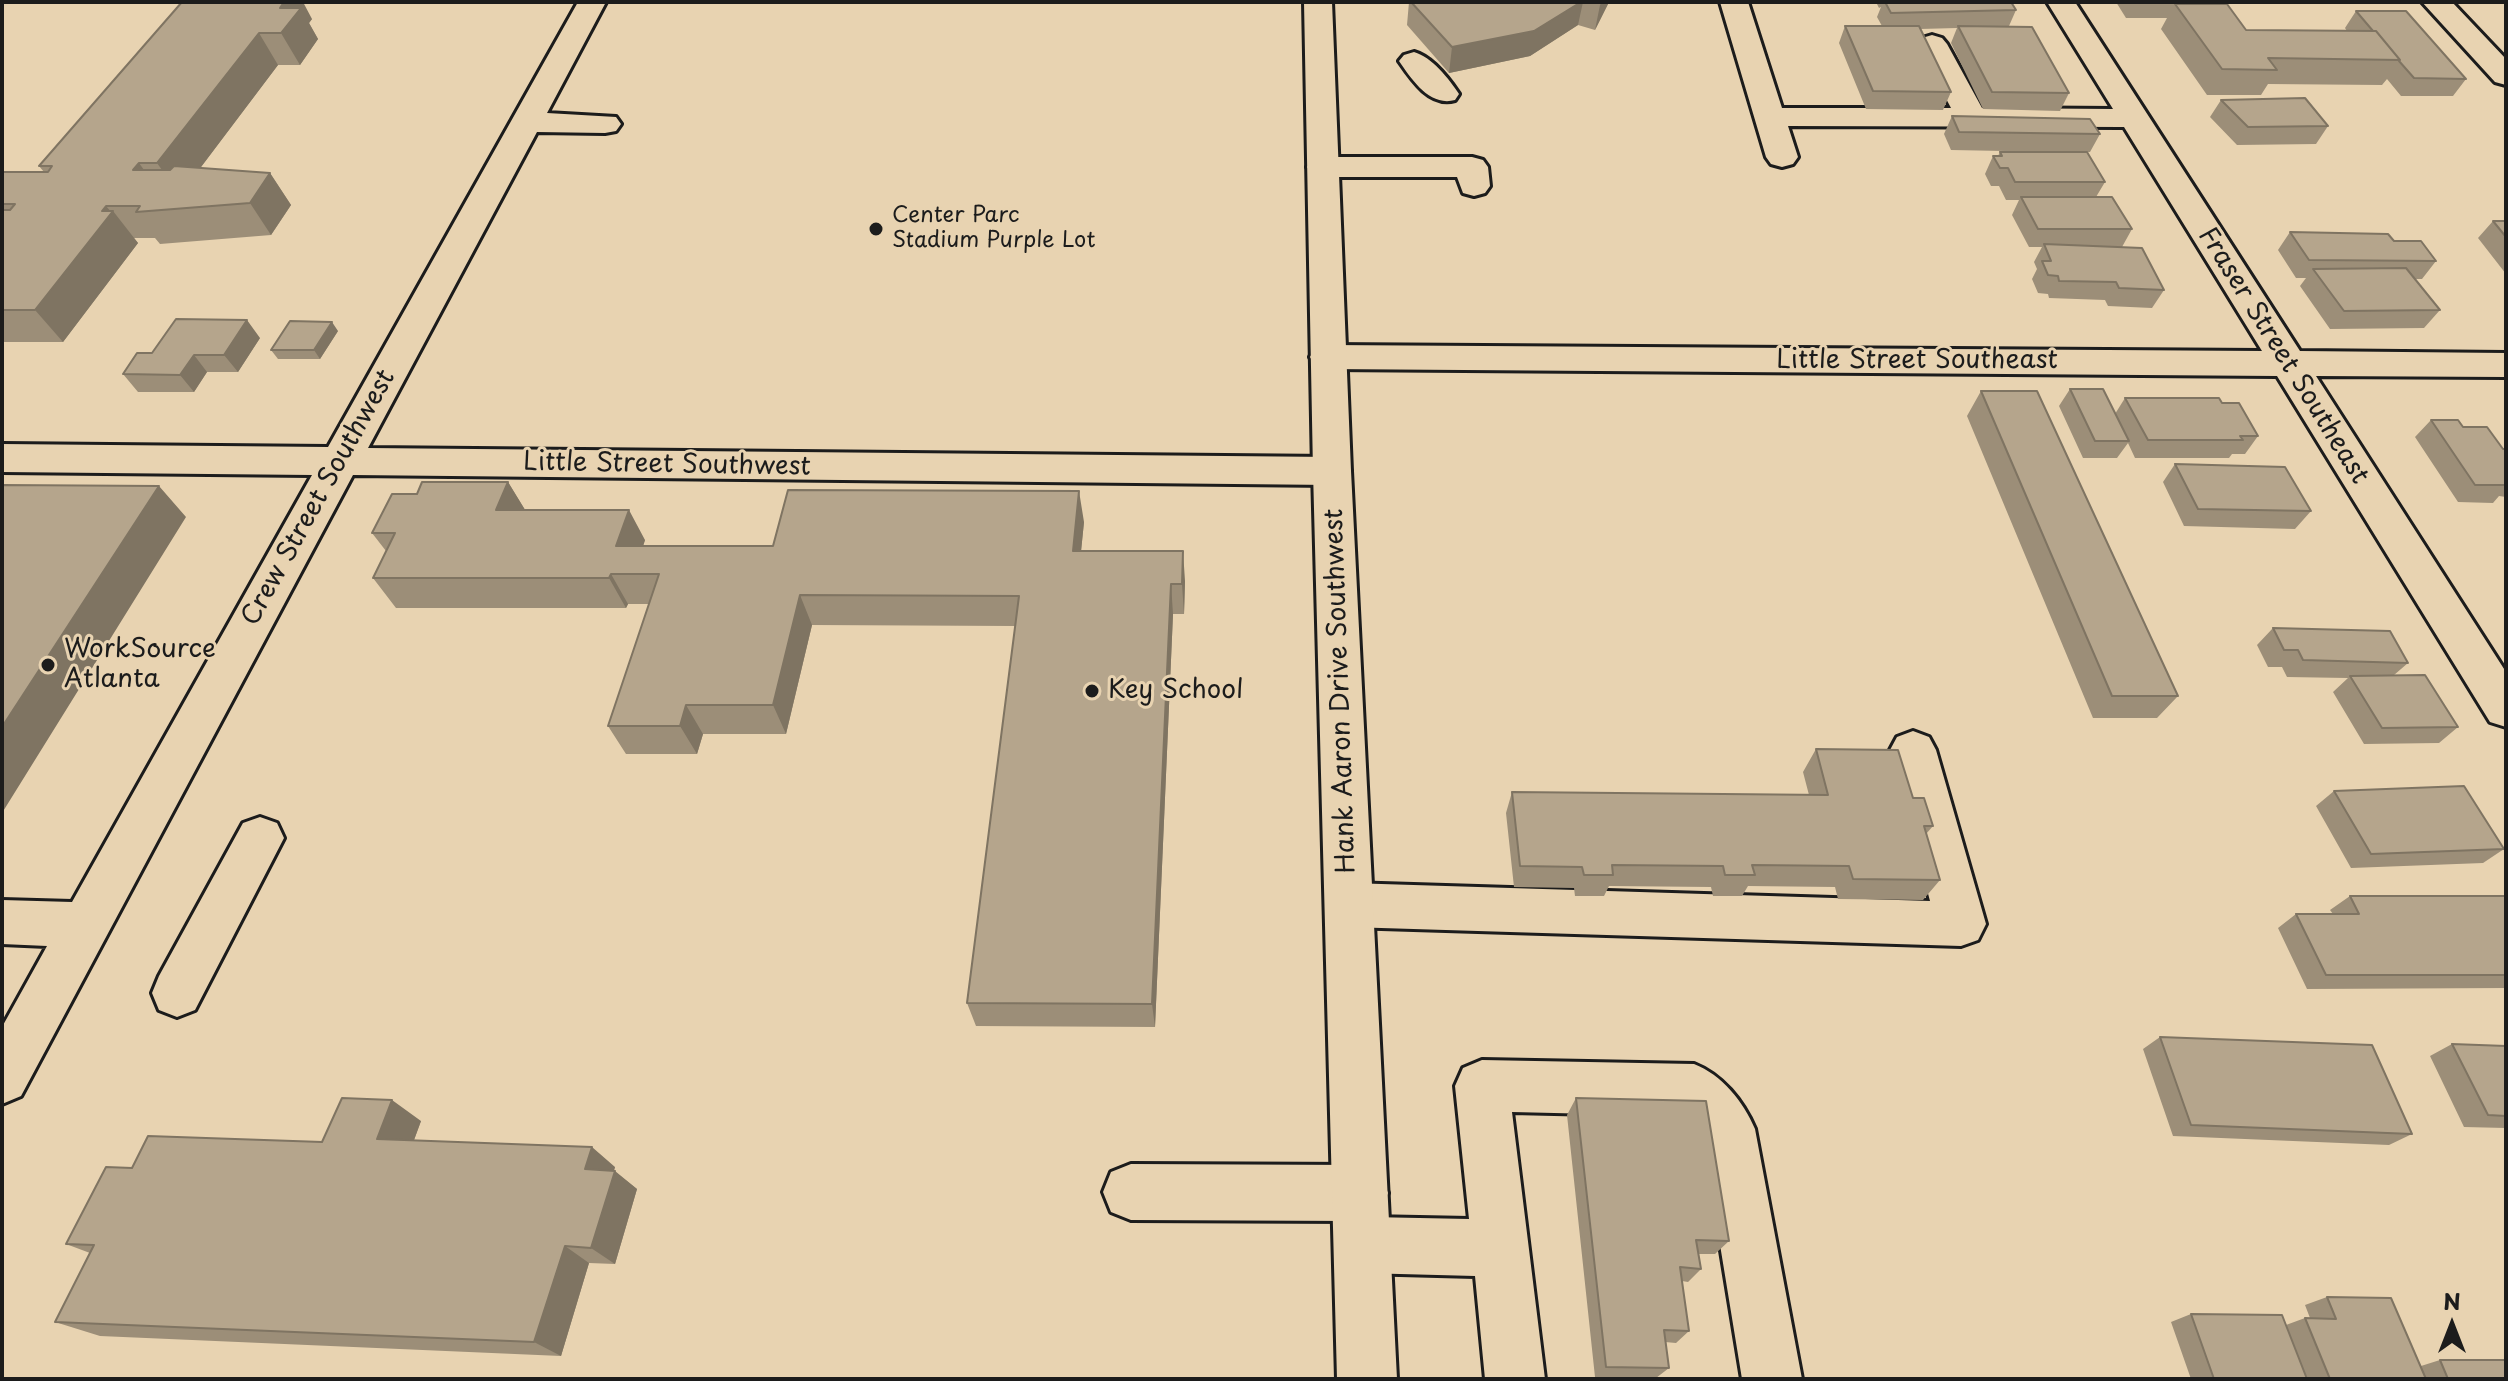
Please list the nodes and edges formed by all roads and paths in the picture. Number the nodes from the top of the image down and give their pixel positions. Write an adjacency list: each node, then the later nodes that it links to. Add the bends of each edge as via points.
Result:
1 (592, 2): 13 (street, Crew Street Southwest)
2 (1318, 2): 16 (street, Hank Aaron Drive Southwest)
3 (1734, 2): 10 (street)
4 (2061, 2): 12 (street, Fraser Street Southeast)
5 (2436, 2): 8 (street)
6 (1932, 44): 11 (street)
7 (1414, 61): 9 (street)
8 (2506, 76)
9 (1444, 94)
10 (1769, 117): 11 (street); 15 (street)
11 (1972, 118): 12 (street)
12 (2132, 118): 19 (street, Fraser Street Southeast)
13 (526, 122): 14 (street); 22 (street, Crew Street Southwest)
14 (605, 124)
15 (1782, 157)
16 (1323, 167): 17 (street, via 1472,167); 18 (street, Hank Aaron Drive Southwest)
17 (1474, 186)
18 (1328, 357): 19 (street, Little Street Southeast); 23 (street, Hank Aaron Drive Southwest)
19 (2288, 364): 20 (street, Little Street Southeast); 24 (street, Fraser Street Southeast)
20 (2506, 365)
21 (2, 458): 22 (street, Little Street Southwest)
22 (340, 461): 23 (street, Little Street Southwest); 29 (street, Crew Street Southwest)
23 (1332, 471): 27 (street, Hank Aaron Drive Southwest)
24 (2506, 709)
25 (1913, 750): 27 (street, via 1961,924)
26 (260, 838): 30 (street)
27 (1349, 905): 33 (street, Hank Aaron Drive Southwest)
28 (2, 922): 29 (street)
29 (85, 925): 31 (street, Crew Street Southwest)
30 (177, 993)
31 (2, 1078)
32 (1131, 1192): 33 (street)
33 (1361, 1219): 34 (street); 35 (street, Hank Aaron Drive Southwest)
34 (1501, 1248): 36 (street); 37 (street, via 1482,1086 1694,1090 1728,1129)
35 (1367, 1379)
36 (1515, 1379)
37 (1772, 1379)

